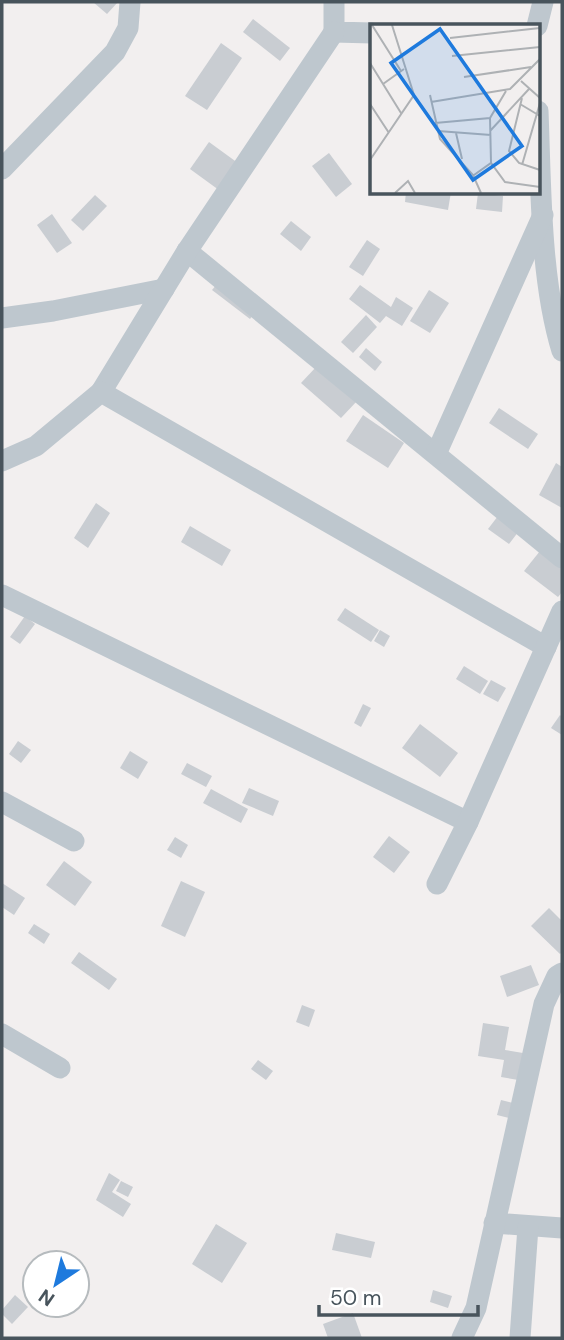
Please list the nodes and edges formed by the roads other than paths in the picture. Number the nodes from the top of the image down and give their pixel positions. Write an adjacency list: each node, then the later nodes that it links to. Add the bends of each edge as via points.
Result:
1 (130, 2): 8 (street, via 128,28 115,52)
2 (334, 2): 5 (street)
3 (543, 2): 4 (street)
4 (538, 24)
5 (334, 32): 6 (street); 10 (street)
6 (370, 33)
7 (540, 152): 9 (street)
8 (2, 169)
9 (543, 215): 13 (street, via 553,320); 15 (street)
10 (187, 251): 11 (street); 15 (street)
11 (164, 289): 12 (street); 14 (street)
12 (2, 318)
13 (562, 351)
14 (101, 392): 16 (street, via 36,446); 20 (street)
15 (436, 454): 17 (street)
16 (2, 461)
17 (562, 558)
18 (2, 595): 22 (street)
19 (562, 611): 20 (street)
20 (546, 647): 22 (street)
21 (2, 802): 23 (street)
22 (468, 822): 24 (street)
23 (74, 841)
24 (437, 884)
25 (562, 973): 28 (street, via 544,1004)
26 (2, 1034): 27 (street)
27 (60, 1068)
28 (494, 1223): 29 (street); 31 (street, via 476,1308)
29 (528, 1227): 30 (street); 32 (street)
30 (562, 1228)
31 (462, 1338)
32 (520, 1338)

